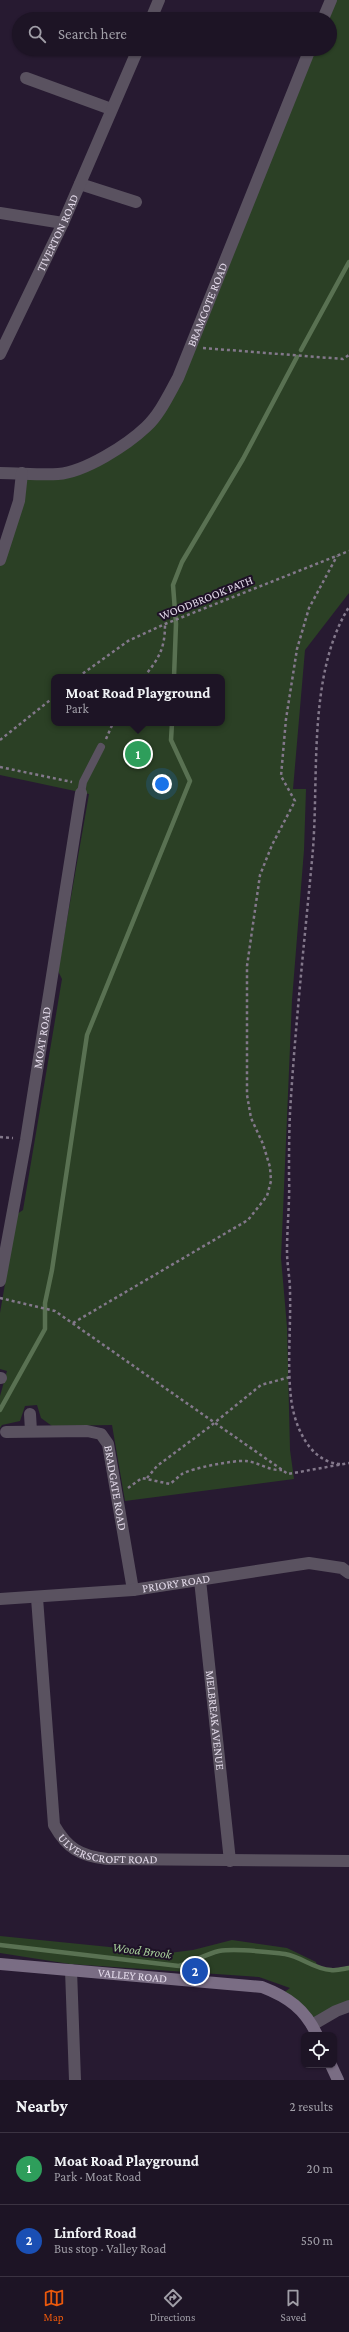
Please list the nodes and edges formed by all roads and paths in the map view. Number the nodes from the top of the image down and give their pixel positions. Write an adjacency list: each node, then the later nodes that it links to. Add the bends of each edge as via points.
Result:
1 (159, 0): 3 (street)
2 (331, 0): 4 (street)
3 (154, 12)
4 (326, 12)
5 (135, 56): 8 (street, TIVERTON ROAD)
6 (307, 56): 13 (street, BRAMCOTE ROAD)
7 (26, 78): 8 (street)
8 (111, 109): 9 (street, TIVERTON ROAD)
9 (80, 184): 10 (street); 12 (street, TIVERTON ROAD)
10 (136, 202)
11 (0, 213): 12 (street)
12 (63, 224): 14 (street, TIVERTON ROAD)
13 (190, 348): 15 (path, via 343,359); 17 (street, BRAMCOTE ROAD, via 163,405 146,426 122,445 81,468 59,474)
14 (0, 354)
15 (349, 355)
16 (0, 473): 17 (street, BRAMCOTE ROAD)
17 (22, 473): 20 (street, via 19,500)
18 (349, 551): 19 (path, WOODBROOK PATH)
19 (337, 556): 22 (path, WOODBROOK PATH); 32 (path, via 309,608 297,649 286,719 281,776 295,801 260,875 246,966 248,1095 251,1118 270,1168 271,1181 267,1196 248,1220)
20 (0, 560)
21 (349, 608): 33 (path, via 336,630 330,648 320,708 312,860 294,1042 288,1155)
22 (165, 624): 23 (path, WOODBROOK PATH, via 128,641); 24 (path, via 165,641 159,659)
23 (82, 674)
24 (146, 674)
25 (51, 699): 26 (path)
26 (0, 740)
27 (101, 747): 29 (lane)
28 (0, 767): 29 (path)
29 (82, 789): 30 (street, MOAT ROAD, via 26,1140)
30 (0, 1282)
31 (0, 1298): 32 (path, via 55,1311)
32 (73, 1323): 35 (path)
33 (290, 1377): 35 (path, via 261,1384); 39 (path, via 291,1399 303,1438 314,1453 330,1463)
34 (30, 1414): 36 (street)
35 (215, 1423): 40 (path); 41 (path, via 157,1466)
36 (31, 1431): 37 (street, BRADGATE ROAD); 42 (street, BRADGATE ROAD, via 87,1431 101,1434 108,1444)
37 (6, 1432)
38 (349, 1463): 39 (path)
39 (340, 1464): 40 (path, via 288,1474)
40 (282, 1470): 41 (path, via 246,1461 193,1470 170,1484)
41 (147, 1478): 42 (path, via 135,1481)
42 (118, 1496): 45 (street, BRADGATE ROAD)
43 (349, 1573): 44 (street, PRIORY ROAD, via 342,1568 309,1563)
44 (200, 1580): 45 (street, PRIORY ROAD); 48 (street, MELBREAK AVENUE)
45 (133, 1590): 46 (street, PRIORY ROAD)
46 (37, 1598): 47 (street, PRIORY ROAD); 48 (street, ULVERSCROFT ROAD, via 54,1825 63,1840 91,1857)
47 (0, 1599)
48 (230, 1861): 49 (street, ULVERSCROFT ROAD)
49 (349, 1861)
50 (0, 1964): 51 (street, VALLEY ROAD)
51 (71, 1970): 53 (street, VALLEY ROAD, via 262,1987 282,1994 297,2005); 55 (street)
52 (349, 2006): 53 (street, via 336,2011)
53 (314, 2030)
54 (332, 2068): 56 (street)
55 (75, 2080)
56 (338, 2080)

